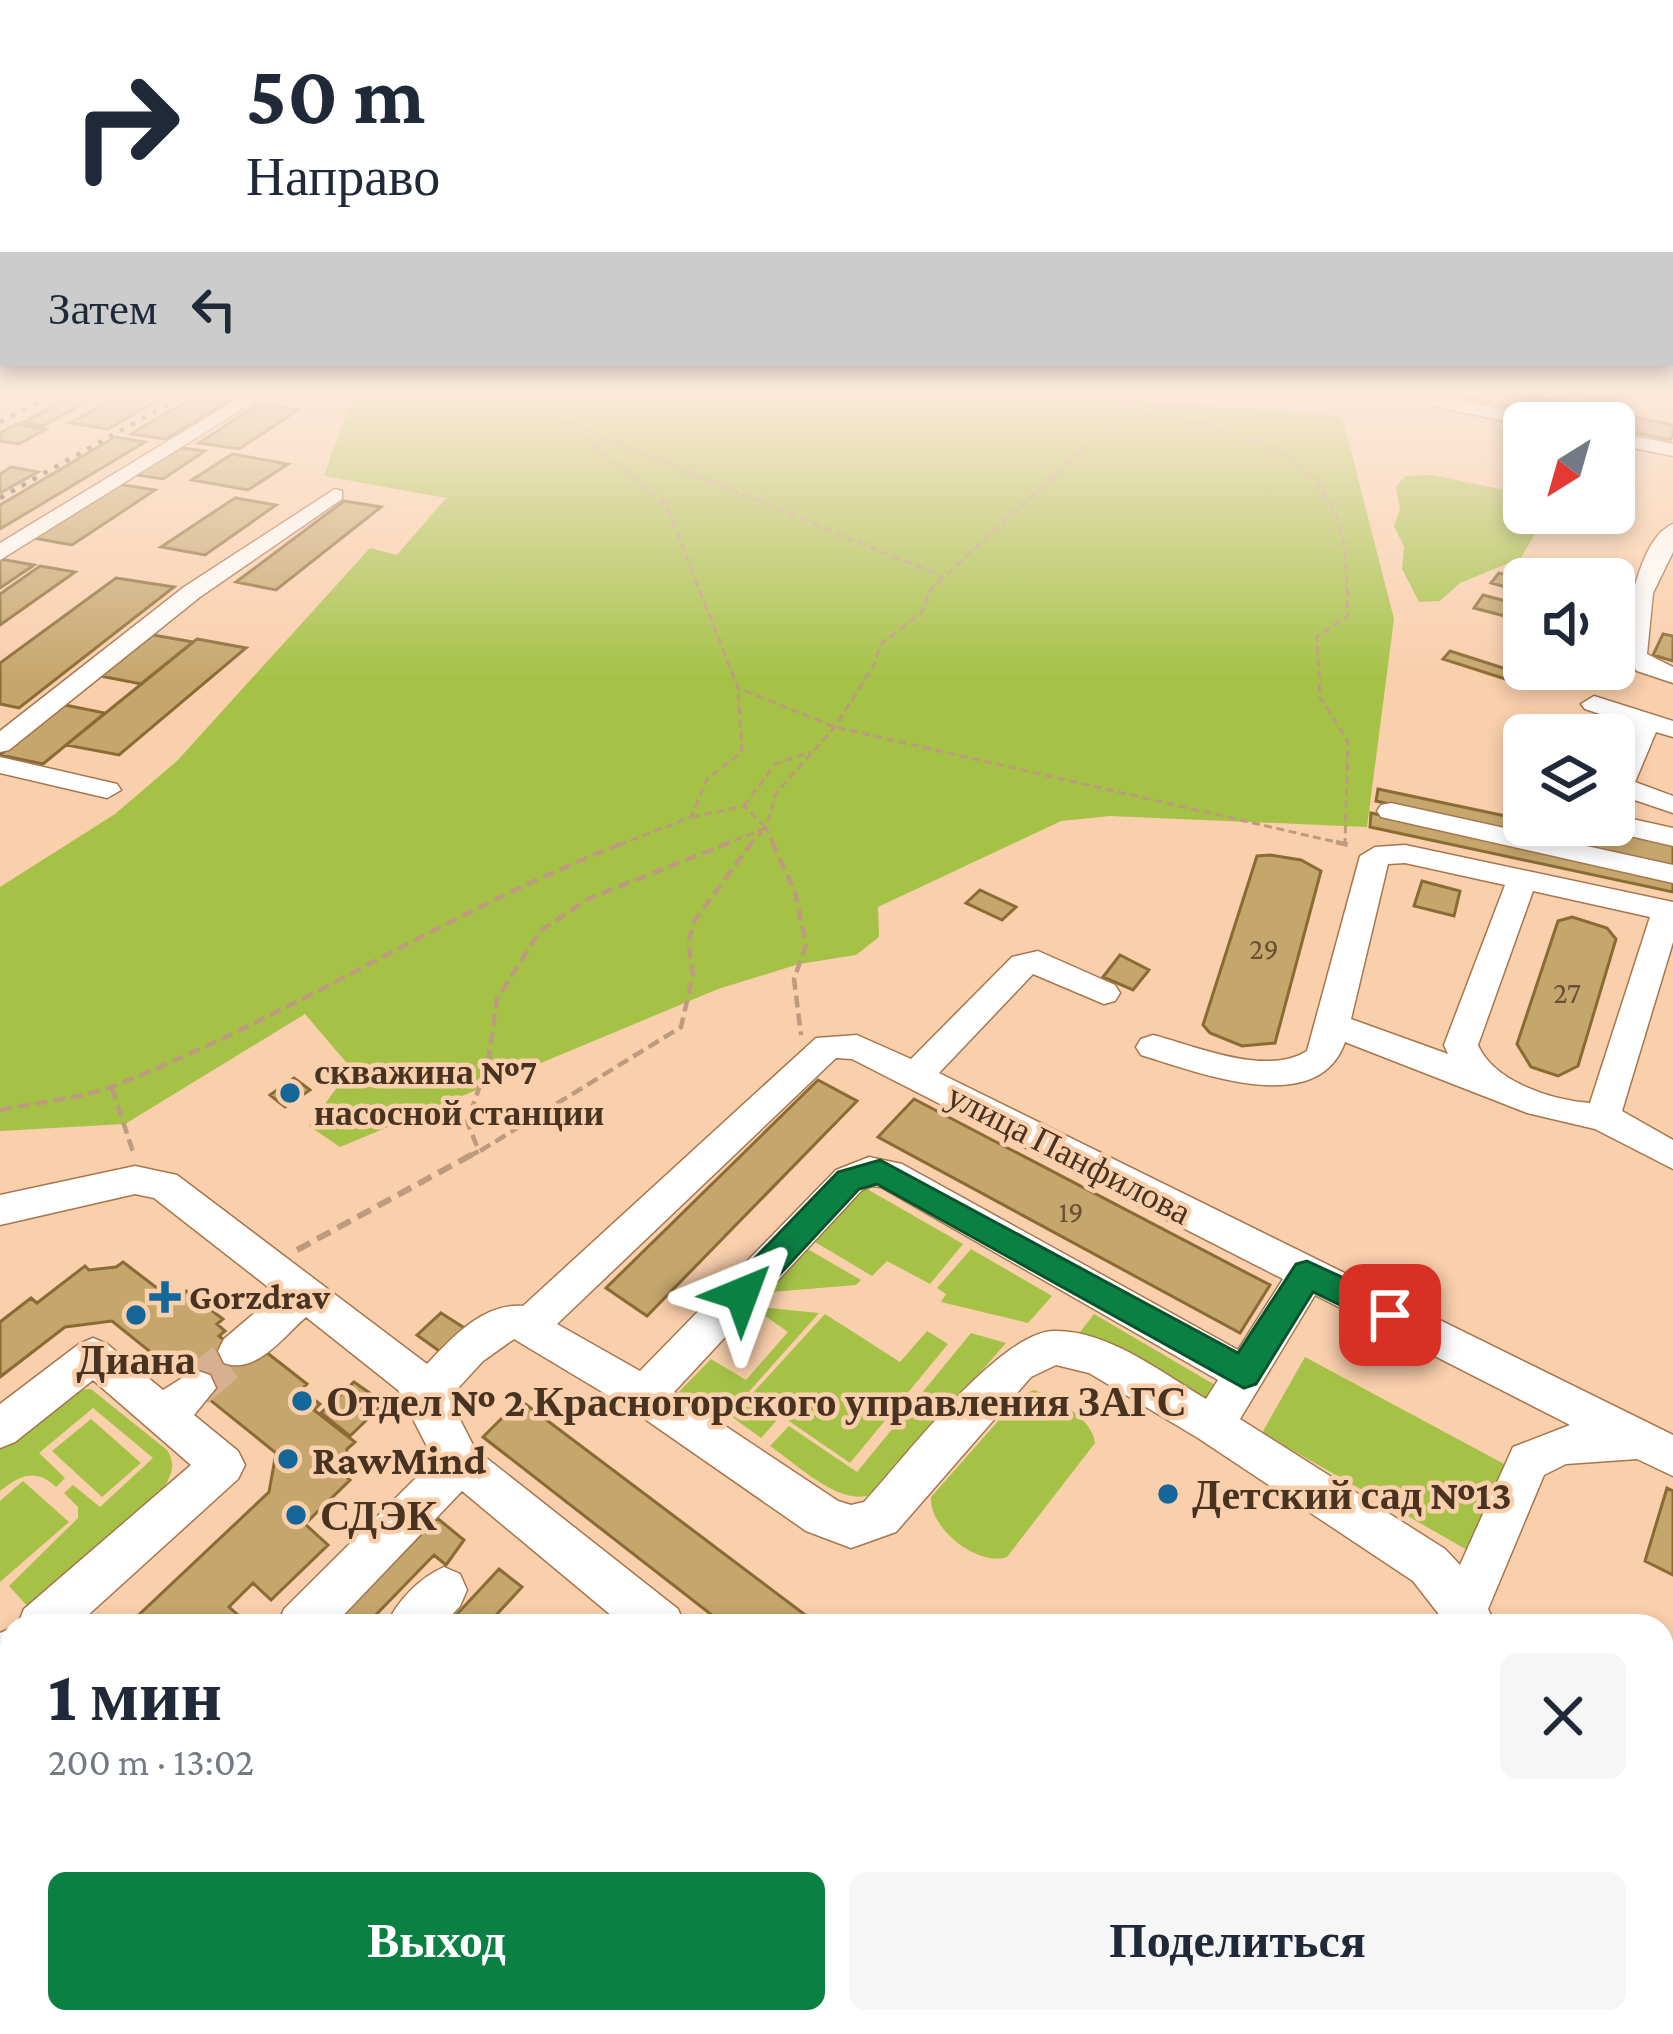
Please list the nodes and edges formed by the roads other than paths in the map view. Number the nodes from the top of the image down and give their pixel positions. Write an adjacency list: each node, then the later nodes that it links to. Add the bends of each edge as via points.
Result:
1 (103, 490): 4 (street)
2 (335, 495): 8 (street, via 192,592)
3 (1673, 531): 5 (street, via 1640,593 1635,656)
4 (0, 554)
5 (1673, 675)
6 (1594, 704): 7 (street)
7 (1661, 725): 9 (street)
8 (0, 744)
9 (1635, 760)
10 (0, 764): 11 (street)
11 (107, 790)
12 (1635, 791): 13 (street)
13 (1673, 805)
14 (1390, 811): 17 (street)
15 (1635, 829): 16 (street)
16 (1673, 837)
17 (1673, 874)
18 (1523, 878): 19 (street); 21 (street, via 1405,854 1375,856); 24 (street, via 1462,1046 1474,1071)
19 (1670, 911): 25 (street)
20 (1104, 993): 23 (street, via 1038,962 1023,965)
21 (1333, 1025): 22 (street, via 1322,1058 1302,1073 1269,1074); 24 (street)
22 (1154, 1047)
23 (916, 1077): 28 (street, улица Панфилова); 30 (street, улица Панфилова, via 857,1048 828,1046)
24 (1492, 1083): 25 (street, via 1573,1114)
25 (1603, 1116): 26 (street)
26 (1673, 1154)
27 (0, 1210): 29 (street, via 154,1180)
28 (1307, 1274): 32 (street); 37 (street, улица Панфилова)
29 (305, 1294): 31 (street); 33 (street)
30 (530, 1325): 33 (street, via 506,1322 493,1330); 34 (street)
31 (238, 1352)
32 (1244, 1373): 34 (street, via 889,1174 869,1172 849,1180); 35 (street)
33 (427, 1392): 38 (street)
34 (644, 1395): 35 (street, via 847,1527 880,1517 1034,1352 1083,1351)
35 (1213, 1424): 44 (street, via 1429,1565)
36 (0, 1429): 40 (street, via 93,1356 179,1402 223,1465)
37 (1656, 1448): 45 (street, via 1562,1445 1528,1461)
38 (460, 1463): 41 (street); 43 (street)
39 (444, 1590): 42 (street)
40 (55, 1614)
41 (313, 1614)
42 (421, 1614)
43 (646, 1614)
44 (1466, 1614)
45 (1470, 1614)

